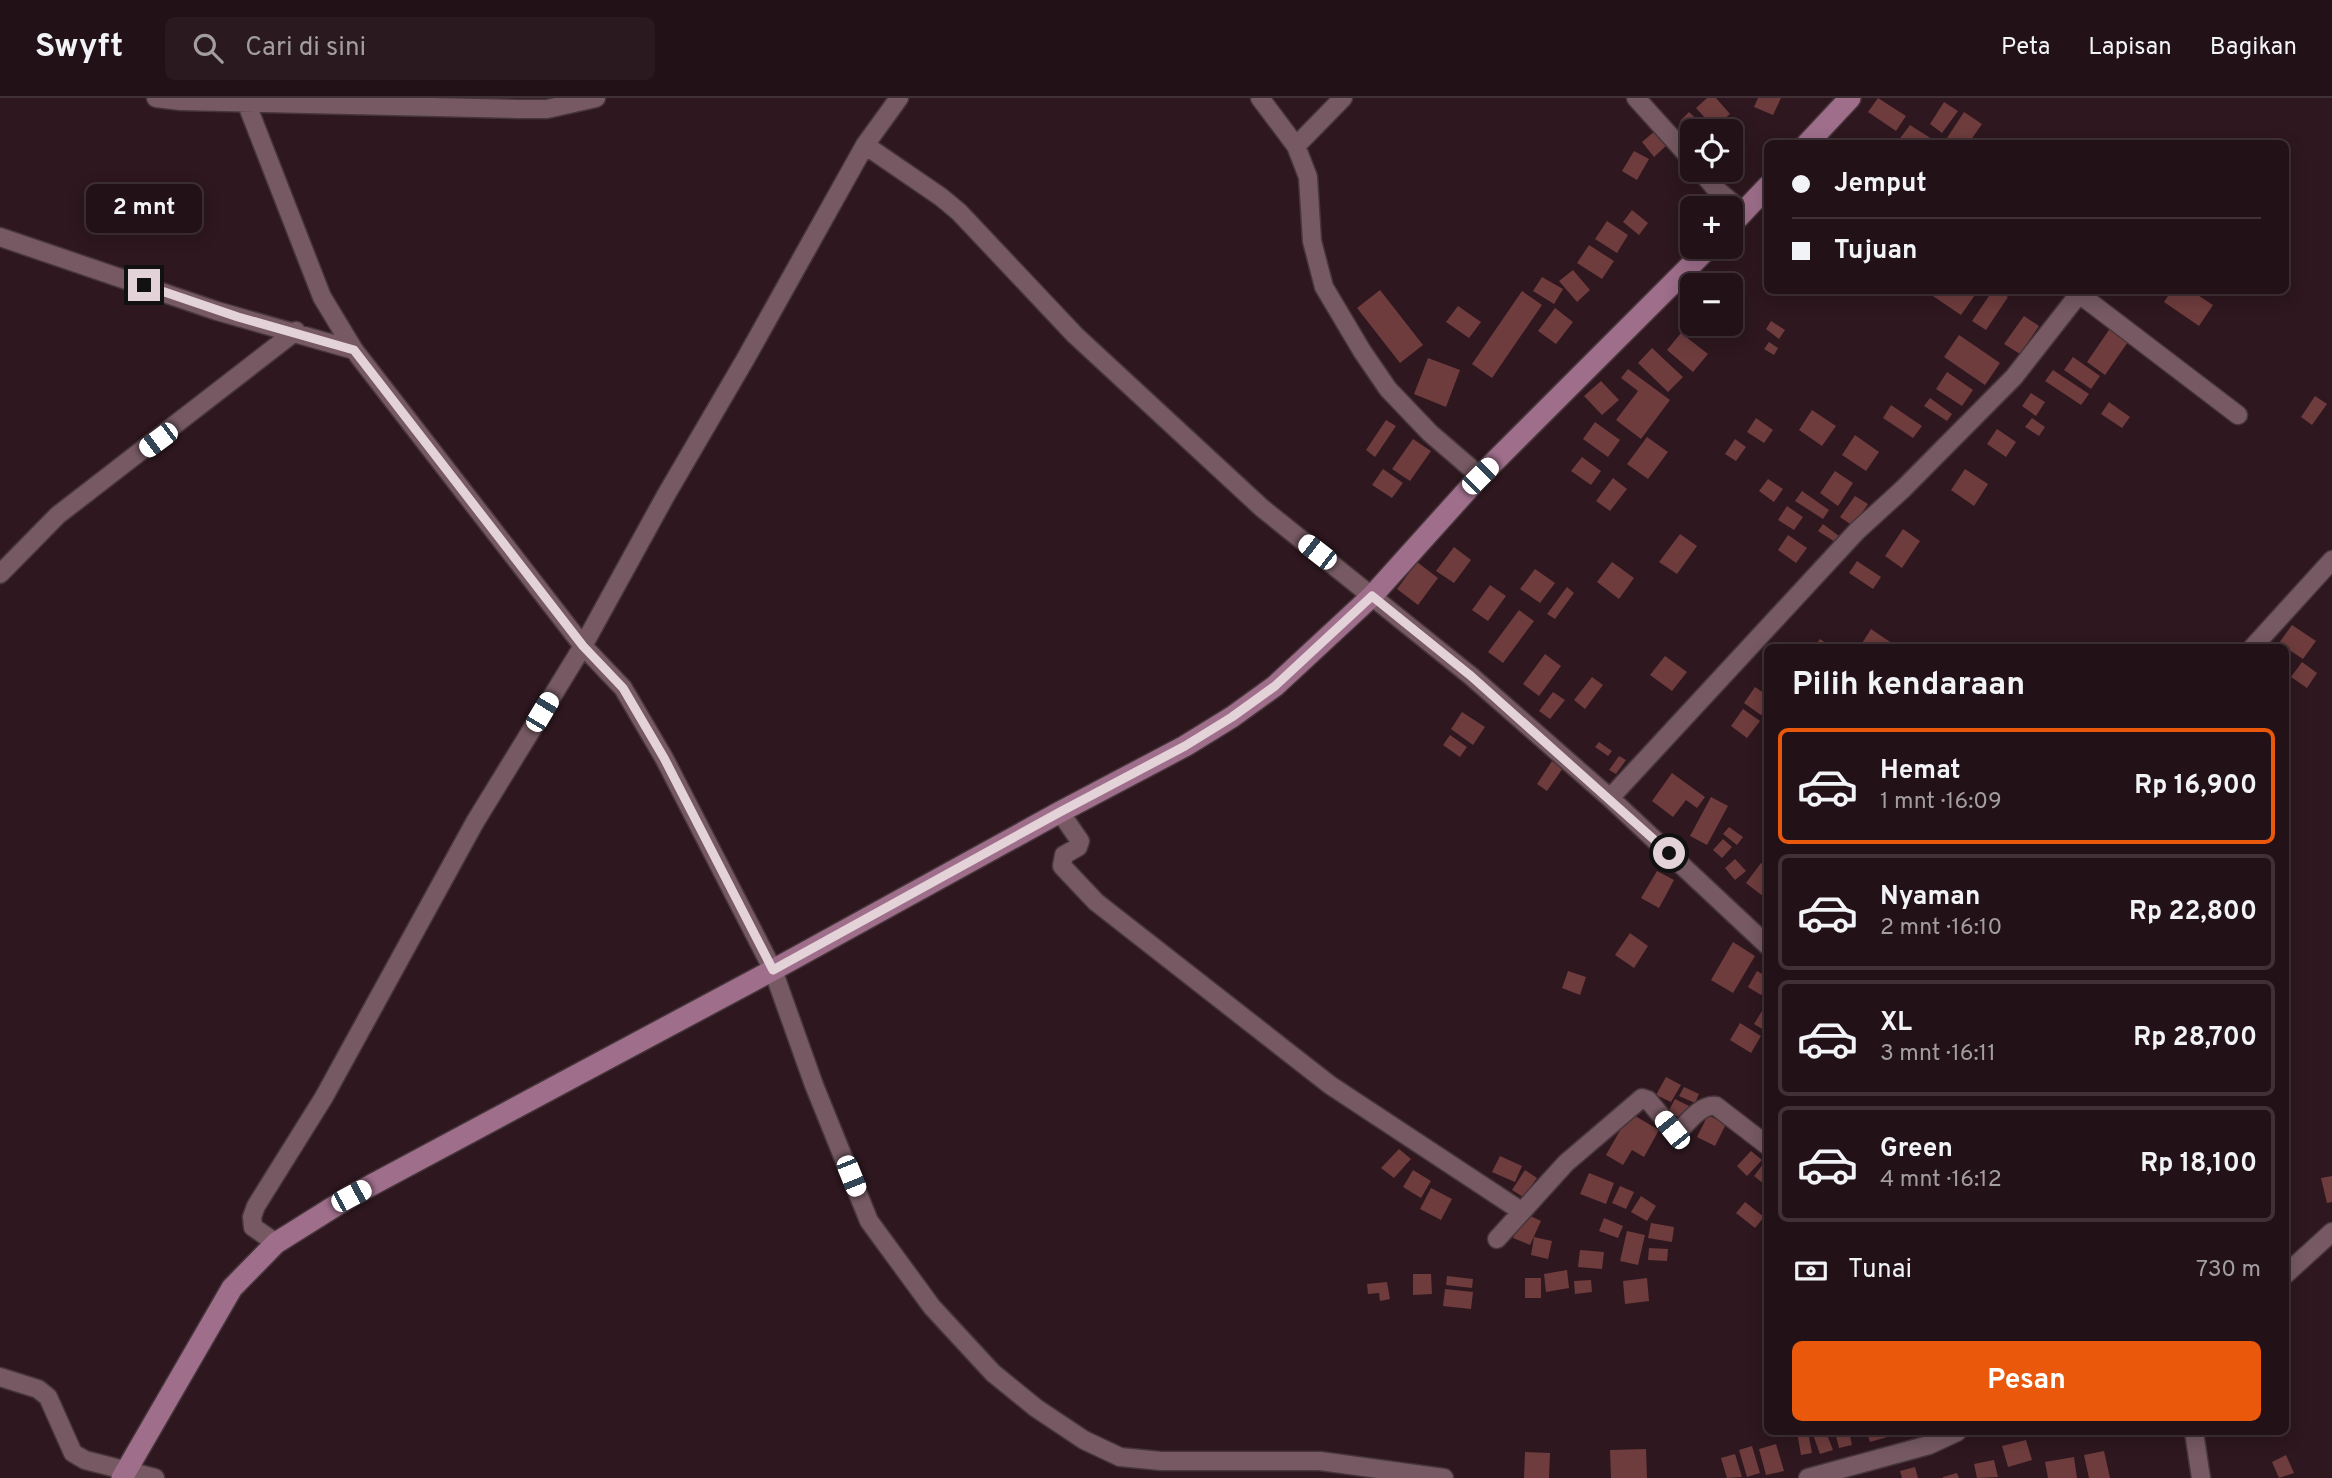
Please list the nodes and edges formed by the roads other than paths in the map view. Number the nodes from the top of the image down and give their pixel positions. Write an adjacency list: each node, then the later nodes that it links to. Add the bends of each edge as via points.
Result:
1 (156, 98): 8 (street)
2 (596, 98): 8 (street, via 547,109)
3 (900, 98): 10 (street)
4 (1260, 98): 11 (street)
5 (1343, 98): 11 (street)
6 (1636, 98): 12 (street)
7 (1850, 98): 9 (main road)
8 (246, 102): 22 (street, via 322,296)
9 (1811, 140)
10 (865, 145): 27 (street, via 959,212 1074,335 1262,508); 29 (street)
11 (1296, 146): 24 (street, via 1308,177 1312,241 1324,287 1388,389)
12 (1680, 147)
13 (1710, 182): 15 (street)
14 (1764, 190): 16 (main road)
15 (1721, 196)
16 (1743, 212)
17 (0, 237): 21 (street, via 217,311)
18 (1697, 259): 24 (main road)
19 (2075, 294): 30 (street, via 2014,377 1857,531)
20 (2079, 294): 23 (street)
21 (296, 331): 22 (street); 26 (street, via 58,515)
22 (354, 350): 29 (street)
23 (2238, 415)
24 (1480, 476): 27 (main road)
25 (2332, 559): 28 (street)
26 (0, 573)
27 (1372, 596): 30 (street); 31 (main road, via 1275,686 1232,717)
28 (2256, 644)
29 (583, 646): 33 (street, via 623,688); 38 (street, via 475,822 324,1097 256,1206 253,1227)
30 (1610, 798): 32 (street)
31 (1060, 812): 33 (main road); 35 (street, via 1080,841 1064,855 1062,866 1096,902 1330,1086)
32 (1764, 942)
33 (773, 970): 38 (main road, via 351,1196); 45 (street, via 869,1222 932,1307 993,1373 1036,1408 1120,1457 1321,1461)
34 (1764, 1143): 35 (street, via 1712,1105 1674,1131 1642,1098 1566,1163)
35 (1521, 1211): 37 (street)
36 (2332, 1232): 39 (street)
37 (1497, 1239)
38 (276, 1243): 43 (main road, via 232,1288)
39 (2289, 1271)
40 (0, 1377): 43 (street, via 38,1389 48,1397 73,1452)
41 (1950, 1435): 46 (street, via 1929,1445)
42 (2194, 1435): 47 (street)
43 (124, 1475): 44 (street)
44 (155, 1478)
45 (1444, 1478)
46 (1808, 1478)
47 (2201, 1478)

